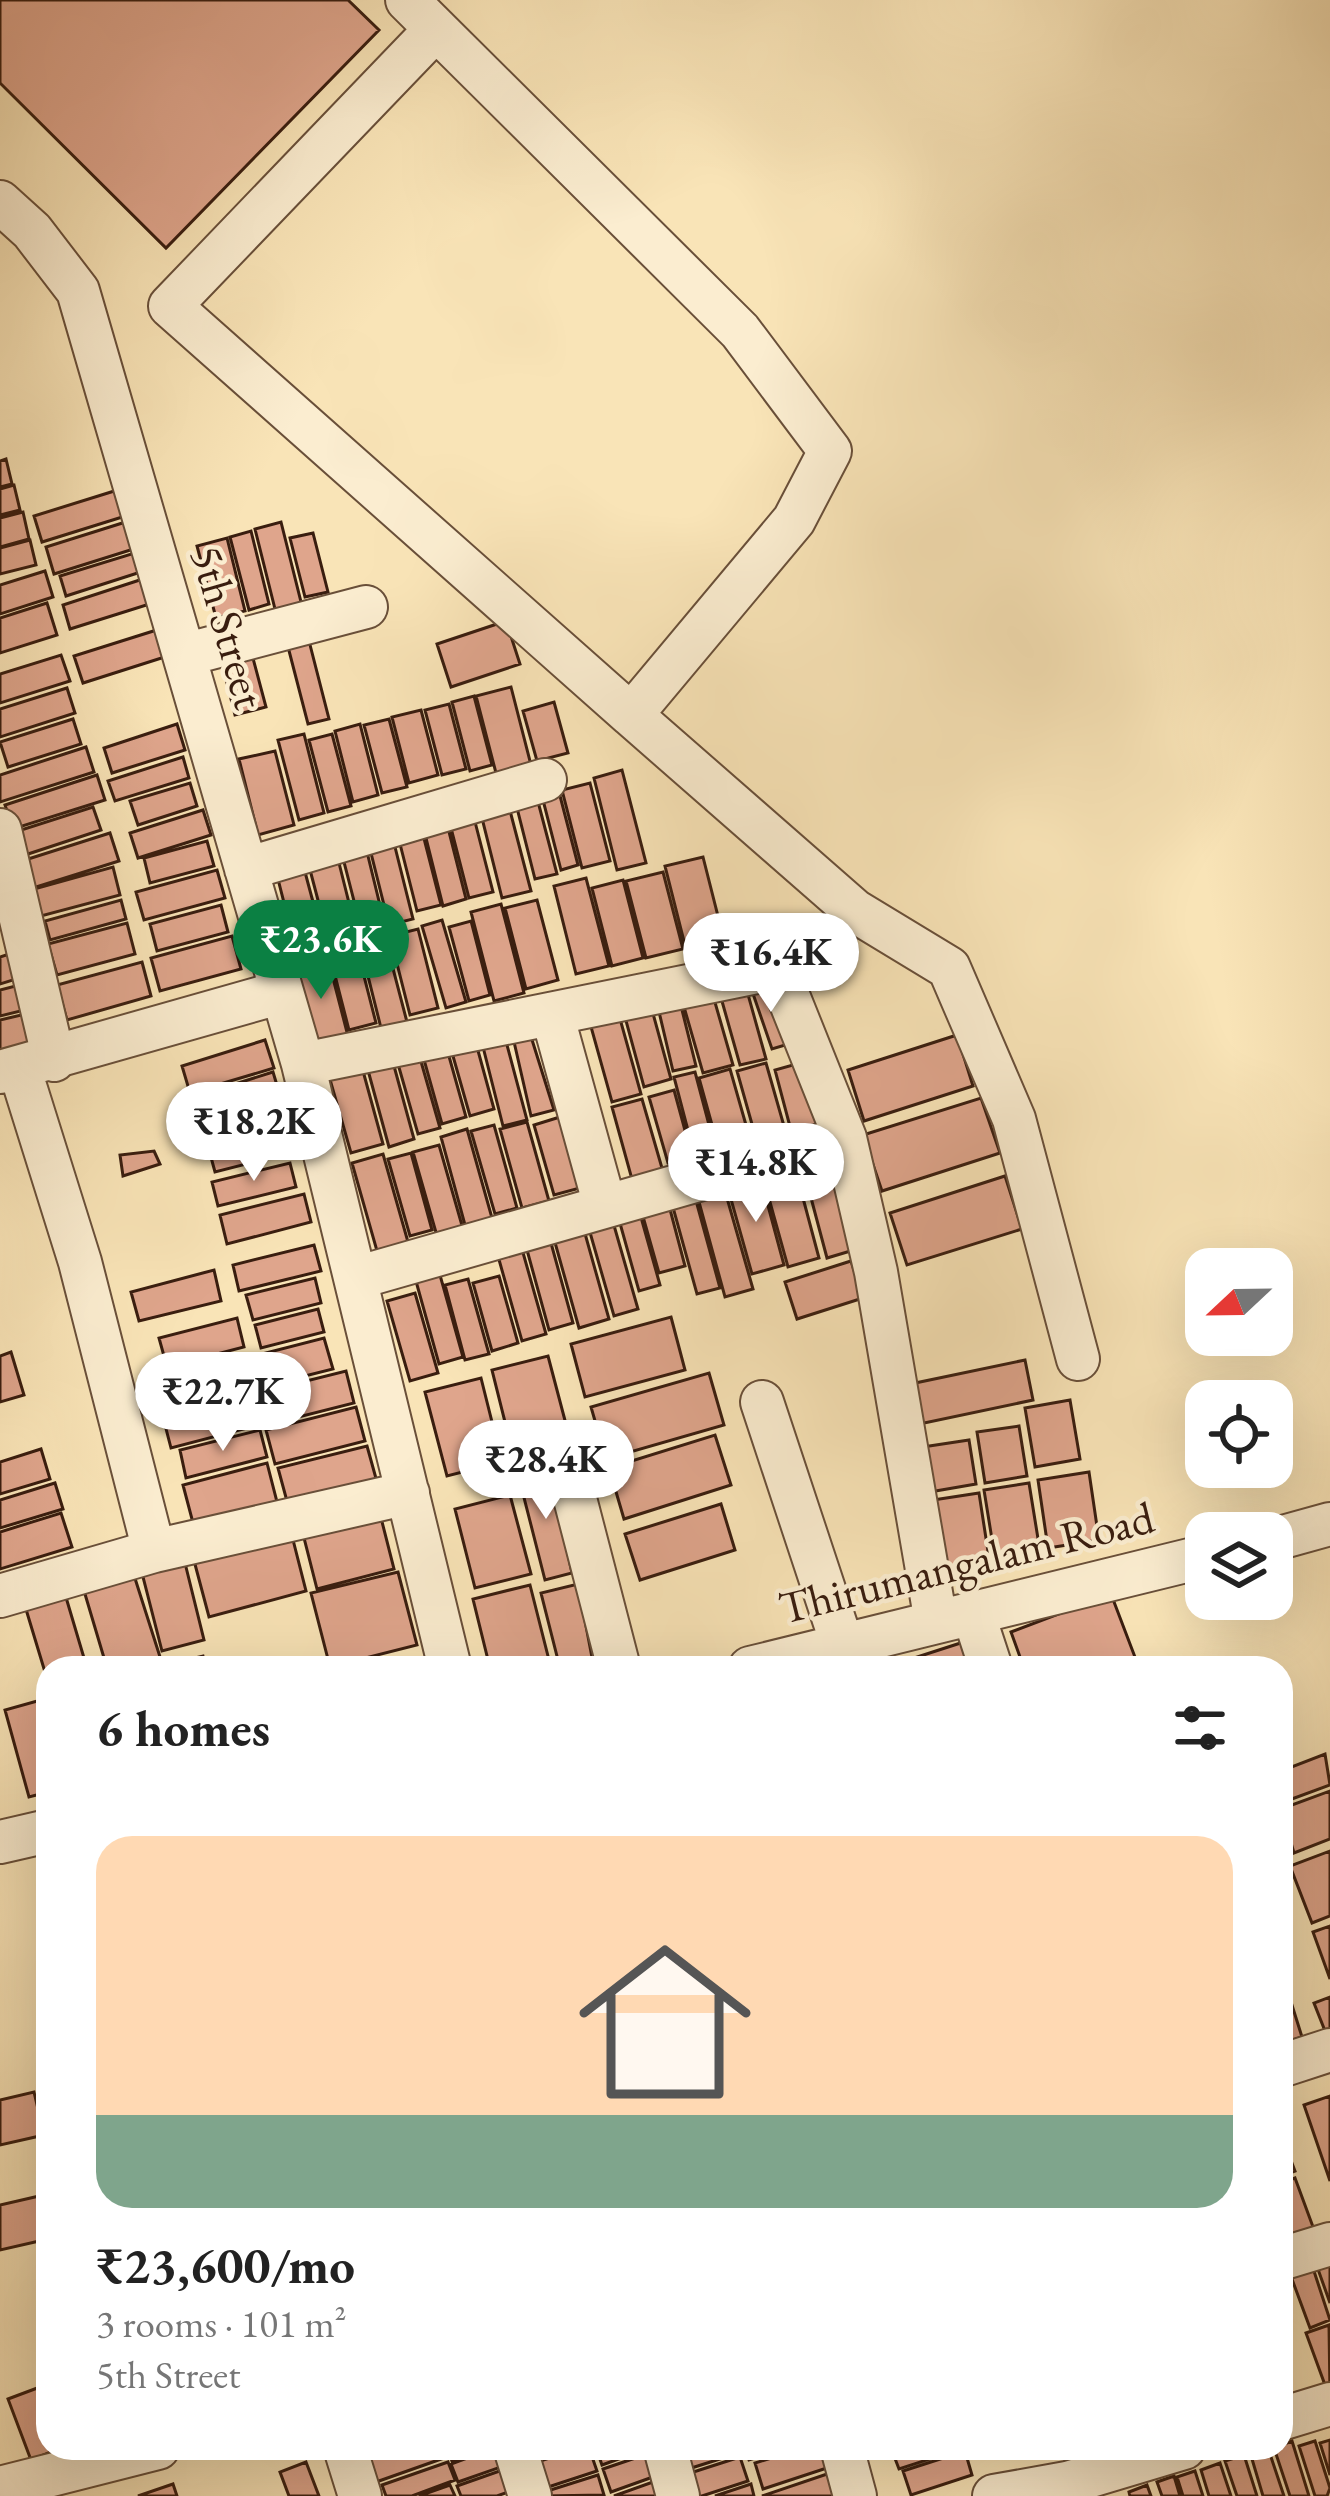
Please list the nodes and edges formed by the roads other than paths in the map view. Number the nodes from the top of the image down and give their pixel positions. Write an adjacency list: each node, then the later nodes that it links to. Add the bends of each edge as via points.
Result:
1 (421, 15): 6 (street, via 740,331 830,451 794,520); 6 (street, via 170,306)
2 (0, 202): 3 (street)
3 (16, 236): 5 (street, 5th Street, via 78,291)
4 (366, 607): 5 (street)
5 (184, 655): 9 (street, 5th Street)
6 (631, 716): 17 (street, via 855,910 949,968 1014,1119)
7 (545, 780): 9 (street)
8 (0, 830): 13 (street)
9 (246, 869): 10 (street, 5th Street)
10 (281, 992): 12 (street, 5th Street); 13 (street)
11 (552, 1013): 12 (street); 14 (street, via 777,968); 15 (street)
12 (303, 1064): 16 (street, 5th Street)
13 (24, 1066): 23 (street)
14 (844, 1138): 15 (street); 26 (street)
15 (605, 1206): 16 (street)
16 (356, 1278): 20 (street, 5th Street)
17 (1078, 1359)
18 (762, 1402): 29 (street)
19 (572, 1487): 28 (street)
20 (408, 1493): 23 (street); 27 (street, 5th Street)
21 (1330, 1524): 22 (street)
22 (1293, 1534)
23 (154, 1551): 25 (street)
24 (1185, 1561): 26 (street, Thirumangalam Road)
25 (0, 1596)
26 (954, 1618): 29 (street, Thirumangalam Road); 30 (street)
27 (447, 1656)
28 (617, 1656)
29 (847, 1656)
30 (982, 1656)
31 (36, 1834): 32 (street)
32 (0, 1842)
33 (1330, 2050): 34 (street)
34 (1293, 2062)
35 (1330, 2244): 36 (street)
36 (1293, 2255)
37 (1330, 2404): 38 (street)
38 (1293, 2415)
39 (111, 2460): 46 (street)
40 (349, 2460): 47 (street)
41 (519, 2460): 48 (street)
42 (668, 2460): 49 (street)
43 (845, 2460): 50 (street)
44 (1133, 2460): 45 (street)
45 (1066, 2476): 51 (street)
46 (0, 2488)
47 (360, 2496)
48 (530, 2496)
49 (679, 2496)
50 (855, 2496)
51 (994, 2496)

